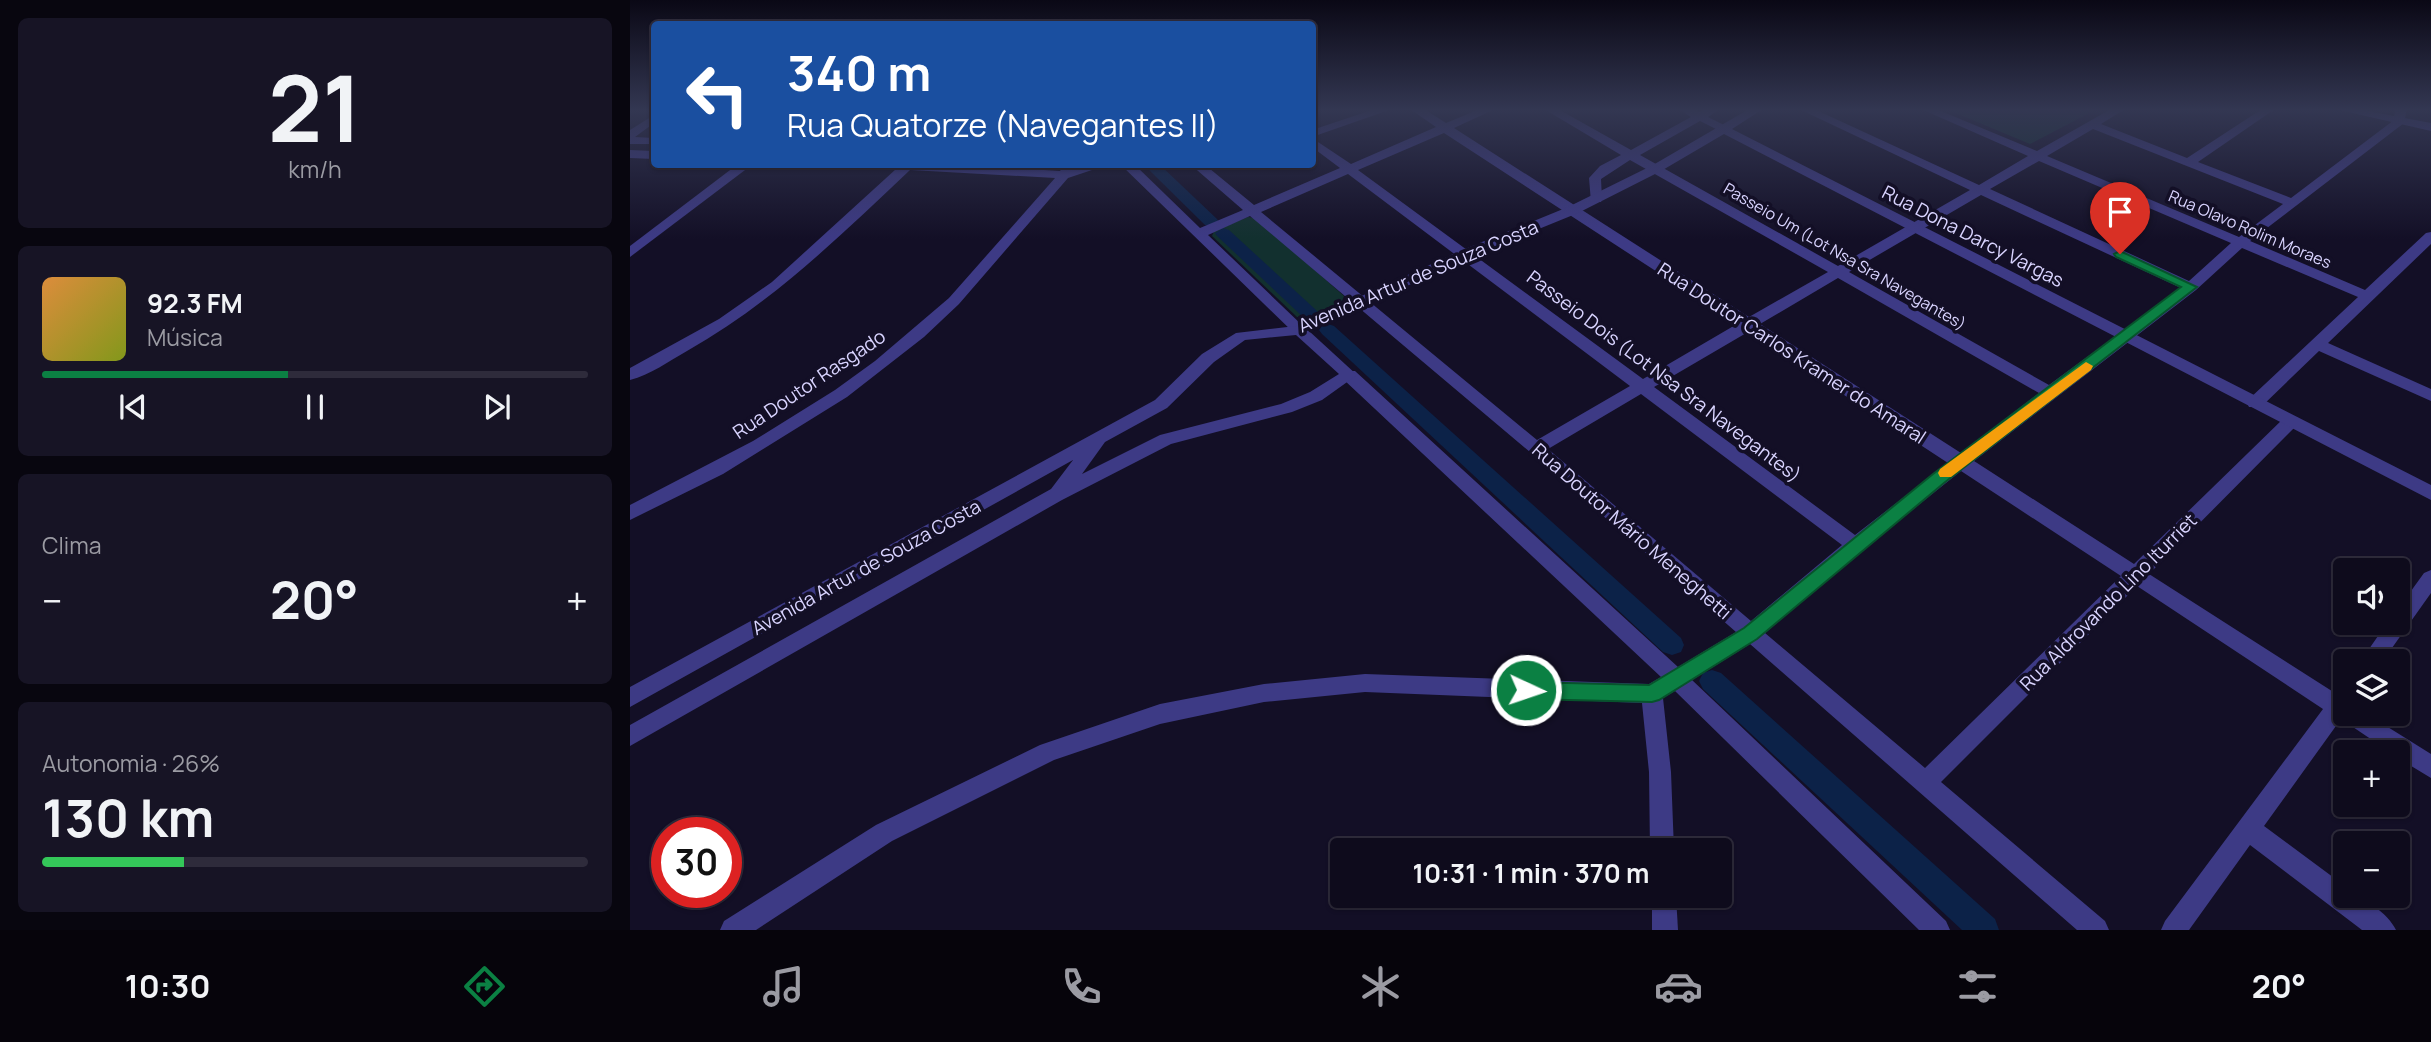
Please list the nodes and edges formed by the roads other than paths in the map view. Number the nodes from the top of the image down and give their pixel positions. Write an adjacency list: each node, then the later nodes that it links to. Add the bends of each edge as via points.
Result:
1 (1328, 152): 23 (street, Passeio Dois (Lot Nsa Sra Navegantes))
2 (1389, 152): 23 (street)
3 (1482, 152): 28 (street, Rua Doutor Carlos Kramer do Amaral)
4 (1627, 152): 24 (street, Passeio Um (Lot Nsa Sra Navegantes))
5 (1634, 152): 26 (street, via 1595,177)
6 (1683, 152): 24 (street, Avenida Artur de Souza Costa)
7 (1769, 152): 30 (street, Rua Dona Darcy Vargas)
8 (1899, 152): 25 (street)
9 (2026, 152): 16 (street, Rua Olavo Rolim Moraes)
10 (2045, 152): 16 (street)
11 (2164, 152): 17 (street)
12 (2203, 152): 17 (street)
13 (2355, 152): 27 (street)
14 (630, 154): 15 (street)
15 (651, 155)
16 (2037, 157): 25 (street); 33 (street, Rua Olavo Rolim Moraes)
17 (2189, 162): 27 (street)
18 (742, 168): 35 (street)
19 (905, 168): 46 (street, via 778,284 711,332)
20 (1071, 168): 58 (street, Rua Doutor Rasgado, via 955,300 859,380 779,434)
21 (1130, 168): 31 (street)
22 (1202, 168): 29 (street, Rua Doutor Mário Meneghetti)
23 (1352, 169): 29 (street); 36 (street, Passeio Dois (Lot Nsa Sra Navegantes))
24 (1657, 169): 26 (street, Avenida Artur de Souza Costa); 38 (street, Passeio Um (Lot Nsa Sra Navegantes))
25 (1980, 190): 30 (street); 39 (street)
26 (1596, 198): 28 (street, Avenida Artur de Souza Costa)
27 (2293, 203): 33 (street)
28 (1573, 210): 36 (street, Avenida Artur de Souza Costa); 42 (street, Rua Doutor Carlos Kramer do Amaral)
29 (1253, 211): 31 (street); 41 (street, Rua Doutor Mário Meneghetti)
30 (1915, 228): 38 (street); 44 (street, Rua Dona Darcy Vargas)
31 (1200, 233): 43 (street)
32 (2431, 236): 34 (street)
33 (2238, 244): 39 (street); 40 (street, Rua Olavo Rolim Moraes)
34 (2415, 251): 37 (street); 40 (street)
35 (630, 253)
36 (1465, 254): 41 (street, Avenida Artur de Souza Costa); 48 (street, Passeio Dois (Lot Nsa Sra Navegantes))
37 (2431, 257)
38 (1839, 272): 42 (street); 49 (street, Passeio Um (Lot Nsa Sra Navegantes))
39 (2191, 287): 44 (street)
40 (2367, 296): 45 (street)
41 (1359, 301): 43 (street, Avenida Artur de Souza Costa); 54 (street, Rua Doutor Mário Meneghetti)
42 (1749, 324): 48 (street); 55 (street, Rua Doutor Carlos Kramer do Amaral)
43 (1299, 330): 47 (street); 53 (street, Avenida Artur de Souza Costa, via 1241,335 1208,358 1161,404)
44 (2126, 337): 49 (street); 51 (street, Rua Dona Darcy Vargas)
45 (2318, 344): 50 (street); 51 (street)
46 (630, 375)
47 (1349, 375): 57 (street, Avenida Artur de Souza Costa, via 1317,396 1286,408 1166,439); 65 (street)
48 (1643, 386): 54 (street); 59 (street, Passeio Dois (Lot Nsa Sra Navegantes))
49 (2050, 393): 55 (street)
50 (2431, 396)
51 (2255, 402): 52 (street, Rua Dona Darcy Vargas)
52 (2291, 421): 56 (street, Rua Dona Darcy Vargas); 60 (street, Rua Aldrovando Lino Iturriet)
53 (1102, 436): 57 (street, Avenida Artur de Souza Costa); 67 (street, Avenida Artur de Souza Costa)
54 (1536, 449): 63 (street, Rua Doutor Mário Meneghetti)
55 (1960, 462): 59 (street); 60 (street, Rua Doutor Carlos Kramer do Amaral)
56 (2431, 493)
57 (1056, 495): 71 (street, Avenida Artur de Souza Costa)
58 (630, 513)
59 (1855, 545): 63 (street)
60 (2135, 575): 68 (street, Rua Doutor Carlos Kramer do Amaral); 73 (street, Rua Aldrovando Lino Iturriet)
61 (2431, 578): 62 (street)
62 (2423, 603): 64 (street)
63 (1751, 633): 65 (street); 73 (street, Rua Doutor Mário Meneghetti)
64 (2382, 649)
65 (1677, 679): 66 (street); 79 (street)
66 (1652, 694): 75 (street); 77 (street, via 1365,683 1264,693 1160,715 1048,752 884,833)
67 (630, 698)
68 (2333, 700)
69 (2333, 721): 74 (street)
70 (2372, 726): 72 (street, Rua Doutor Carlos Kramer do Amaral)
71 (630, 736)
72 (2431, 767)
73 (1925, 783): 80 (street, Rua Doutor Mário Meneghetti)
74 (2248, 829): 81 (street); 82 (street)
75 (1662, 838)
76 (1664, 908): 78 (street)
77 (733, 930)
78 (1665, 930)
79 (1937, 930)
80 (2096, 930)
81 (2174, 930)
82 (2383, 930)

